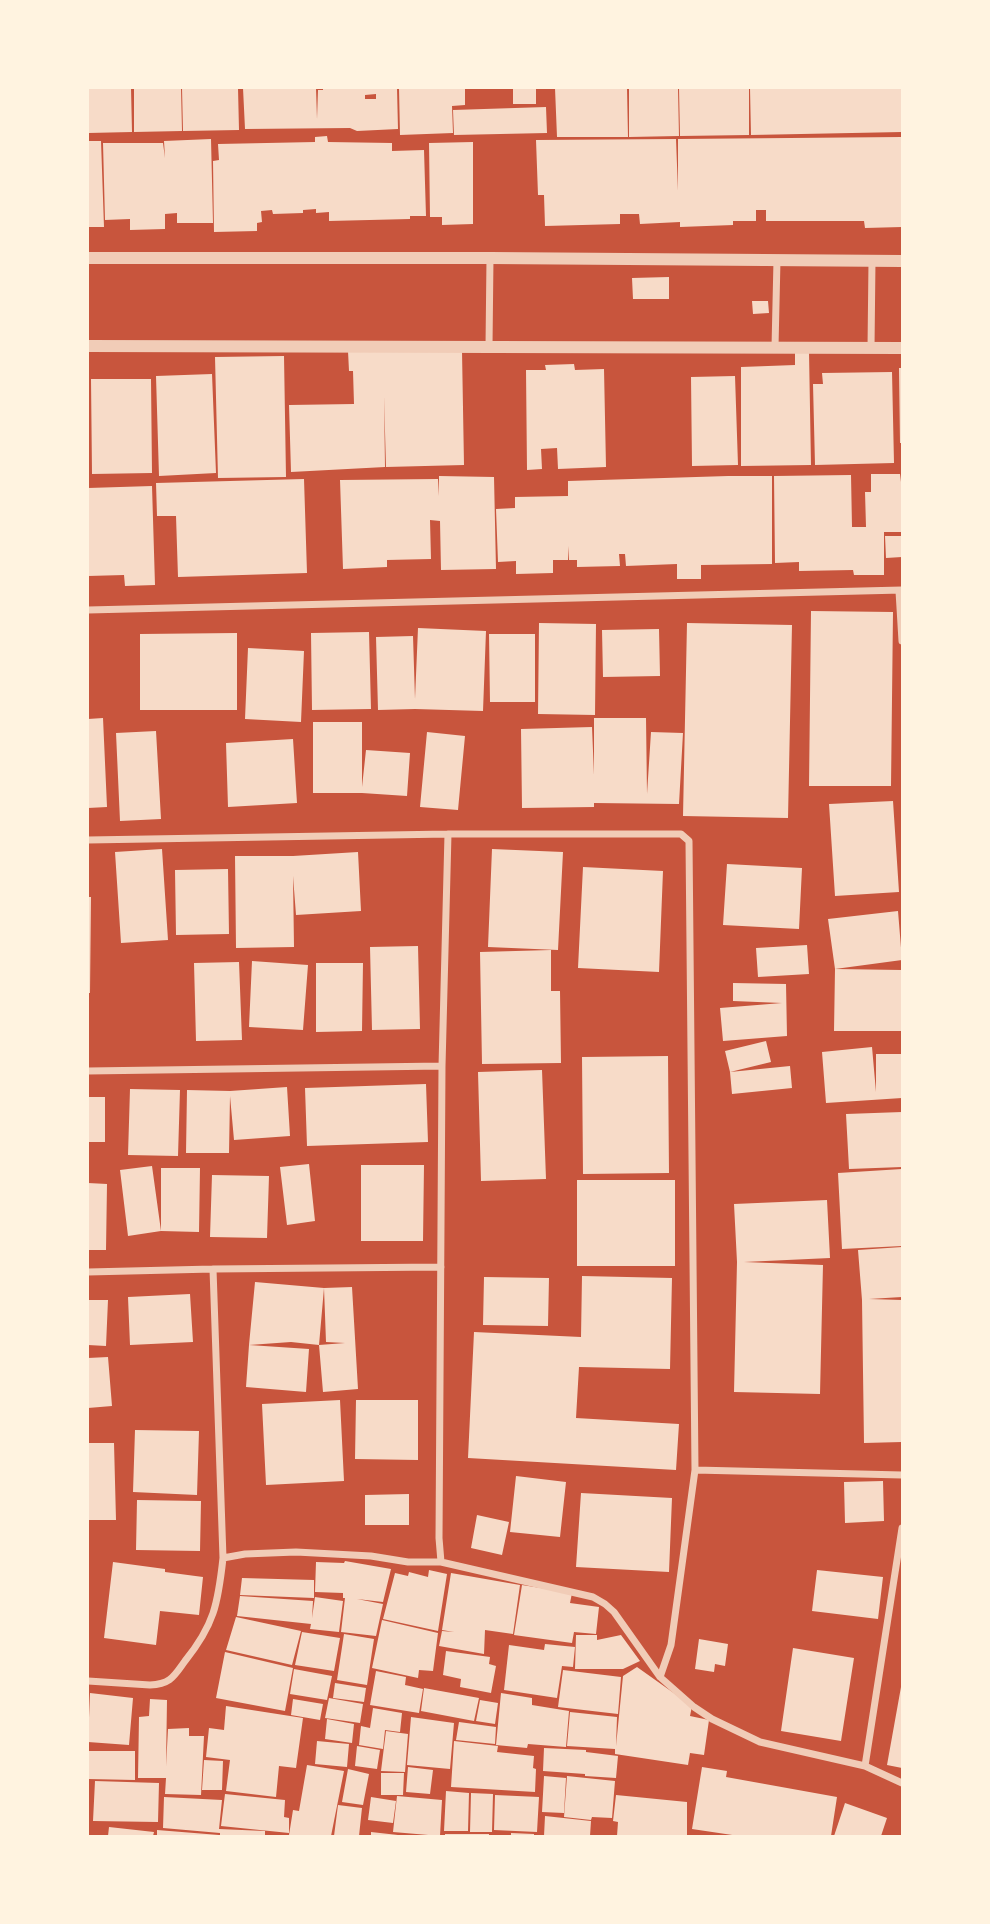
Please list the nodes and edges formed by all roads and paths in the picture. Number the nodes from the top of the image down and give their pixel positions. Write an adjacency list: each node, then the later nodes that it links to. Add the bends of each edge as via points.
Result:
1 (88, 258): 2 (street)
2 (490, 258): 3 (street); 7 (street)
3 (777, 260): 4 (street); 8 (street)
4 (872, 261): 5 (street); 9 (street)
5 (902, 261)
6 (88, 346): 7 (street)
7 (489, 346): 8 (street)
8 (775, 347): 9 (street)
9 (871, 348): 10 (street)
10 (902, 348)
11 (901, 590): 12 (street); 13 (street)
12 (88, 610)
13 (902, 641)
14 (448, 834): 15 (street); 16 (street); 21 (street, via 681,834 687,838)
15 (88, 841)
16 (442, 1066): 17 (street); 18 (street)
17 (88, 1071)
18 (442, 1266): 19 (street); 25 (street)
19 (213, 1269): 20 (street); 24 (street)
20 (88, 1272)
21 (695, 1470): 22 (street); 26 (street, via 671,1645)
22 (902, 1475)
23 (902, 1528): 28 (street)
24 (223, 1558): 25 (street, via 296,1552); 27 (street, via 211,1623 171,1680 150,1685)
25 (441, 1562): 26 (street, via 593,1597 614,1612)
26 (660, 1677): 28 (street, via 694,1707 760,1742)
27 (88, 1681)
28 (865, 1766): 29 (street)
29 (902, 1783)

